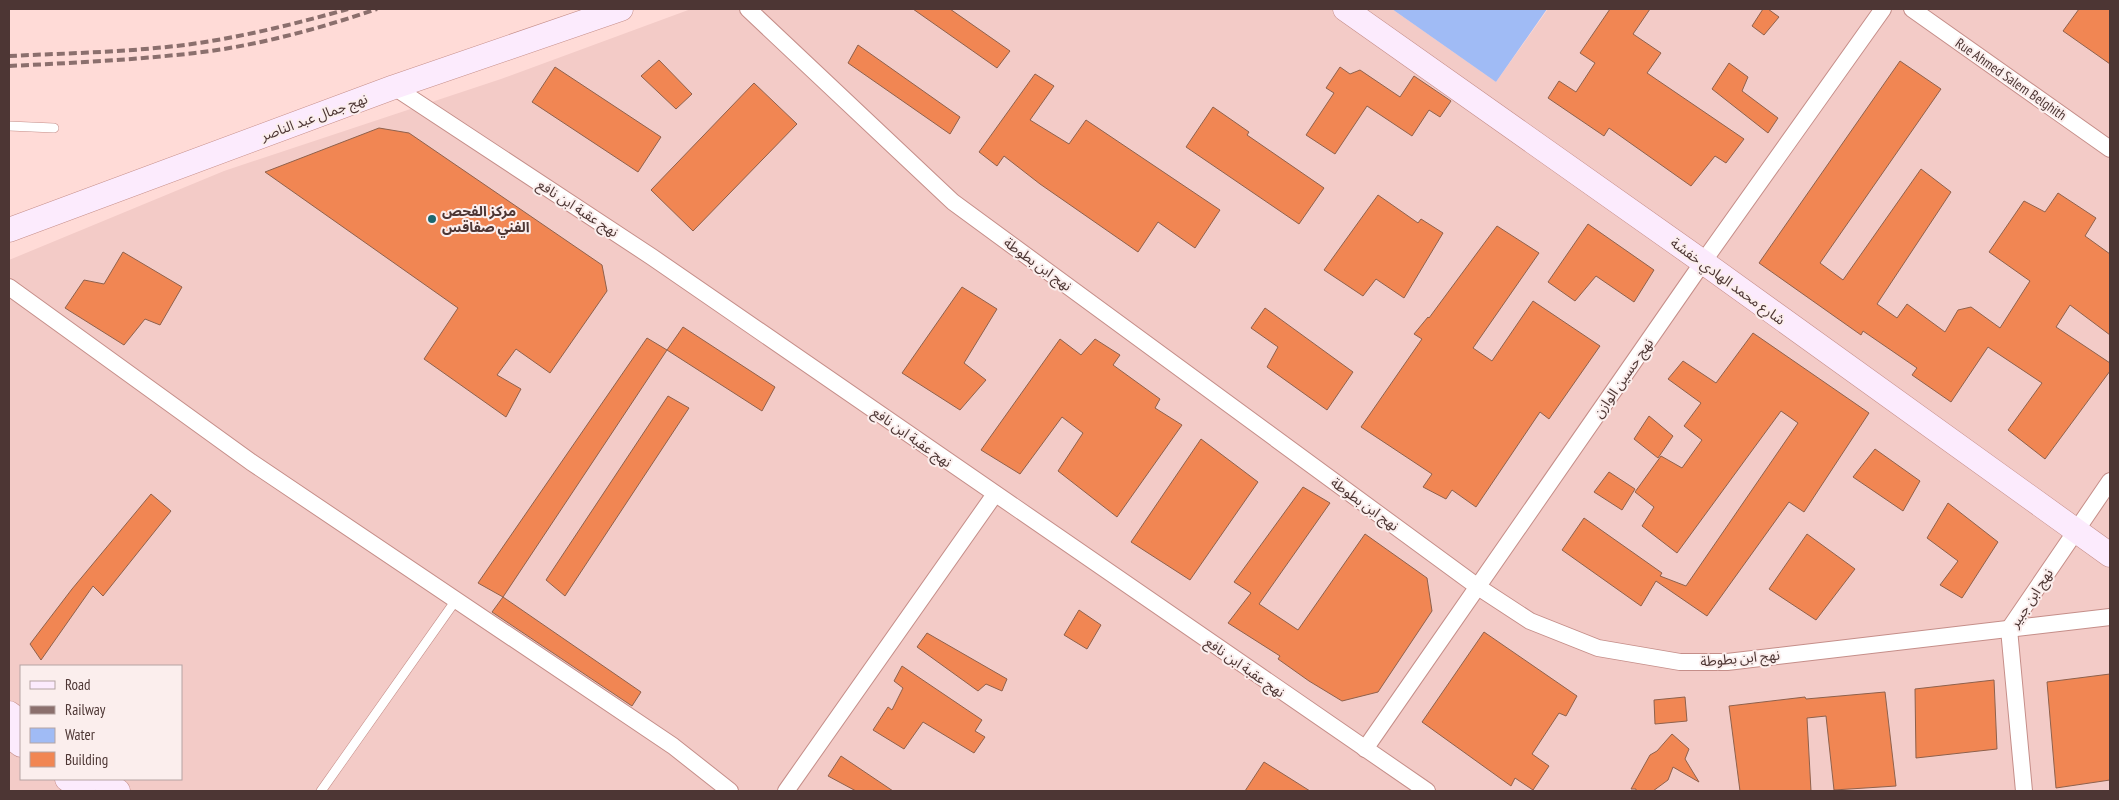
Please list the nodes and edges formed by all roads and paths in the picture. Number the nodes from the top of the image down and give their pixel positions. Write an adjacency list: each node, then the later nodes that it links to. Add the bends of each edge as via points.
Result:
1 (621, 9): 6 (street, نهج جمال عبد الناصر)
2 (748, 9): 18 (street, نهج ابن بطوطة, via 953,202)
3 (1345, 9): 12 (street, شارع محمد الهادي خفشة)
4 (1883, 9): 12 (street, نهج حسين الوازن)
5 (1912, 9): 10 (street, Rue Ahmed Salem Belghith)
6 (564, 18): 7 (street, نهج جمال عبد الناصر)
7 (394, 87): 11 (street, نهج جمال عبد الناصر); 15 (street, نهج عقبة ابن نافع, via 652,257)
8 (9, 126): 9 (lane)
9 (54, 128)
10 (2110, 149)
11 (9, 230)
12 (1703, 262): 16 (street, شارع محمد الهادي خفشة); 18 (street, نهج حسين الوازن)
13 (9, 287): 19 (street, via 251,462)
14 (2110, 481): 16 (street, نهج ابن جبير)
15 (995, 494): 26 (street, نهج عقبة ابن نافع); 33 (street)
16 (2075, 530): 17 (street, شارع محمد الهادي خفشة); 21 (street, نهج ابن جبير)
17 (2110, 555)
18 (1478, 587): 21 (street, نهج ابن بطوطة, via 1530,621 1598,648 1680,662 1727,662); 26 (street, نهج حسين الوازن)
19 (456, 600): 31 (lane); 32 (street, via 673,746)
20 (2110, 617): 21 (street, نهج ابن بطوطة)
21 (2009, 629): 35 (street, نهج ابن جبير)
22 (9, 713): 23 (street)
23 (20, 721)
24 (9, 736): 25 (street)
25 (20, 744)
26 (1364, 749): 34 (street, نهج عقبة ابن نافع)
27 (68, 780): 29 (street)
28 (102, 780): 30 (street)
29 (84, 791)
30 (118, 791)
31 (322, 791)
32 (730, 791)
33 (786, 791)
34 (1427, 791)
35 (2024, 791)

